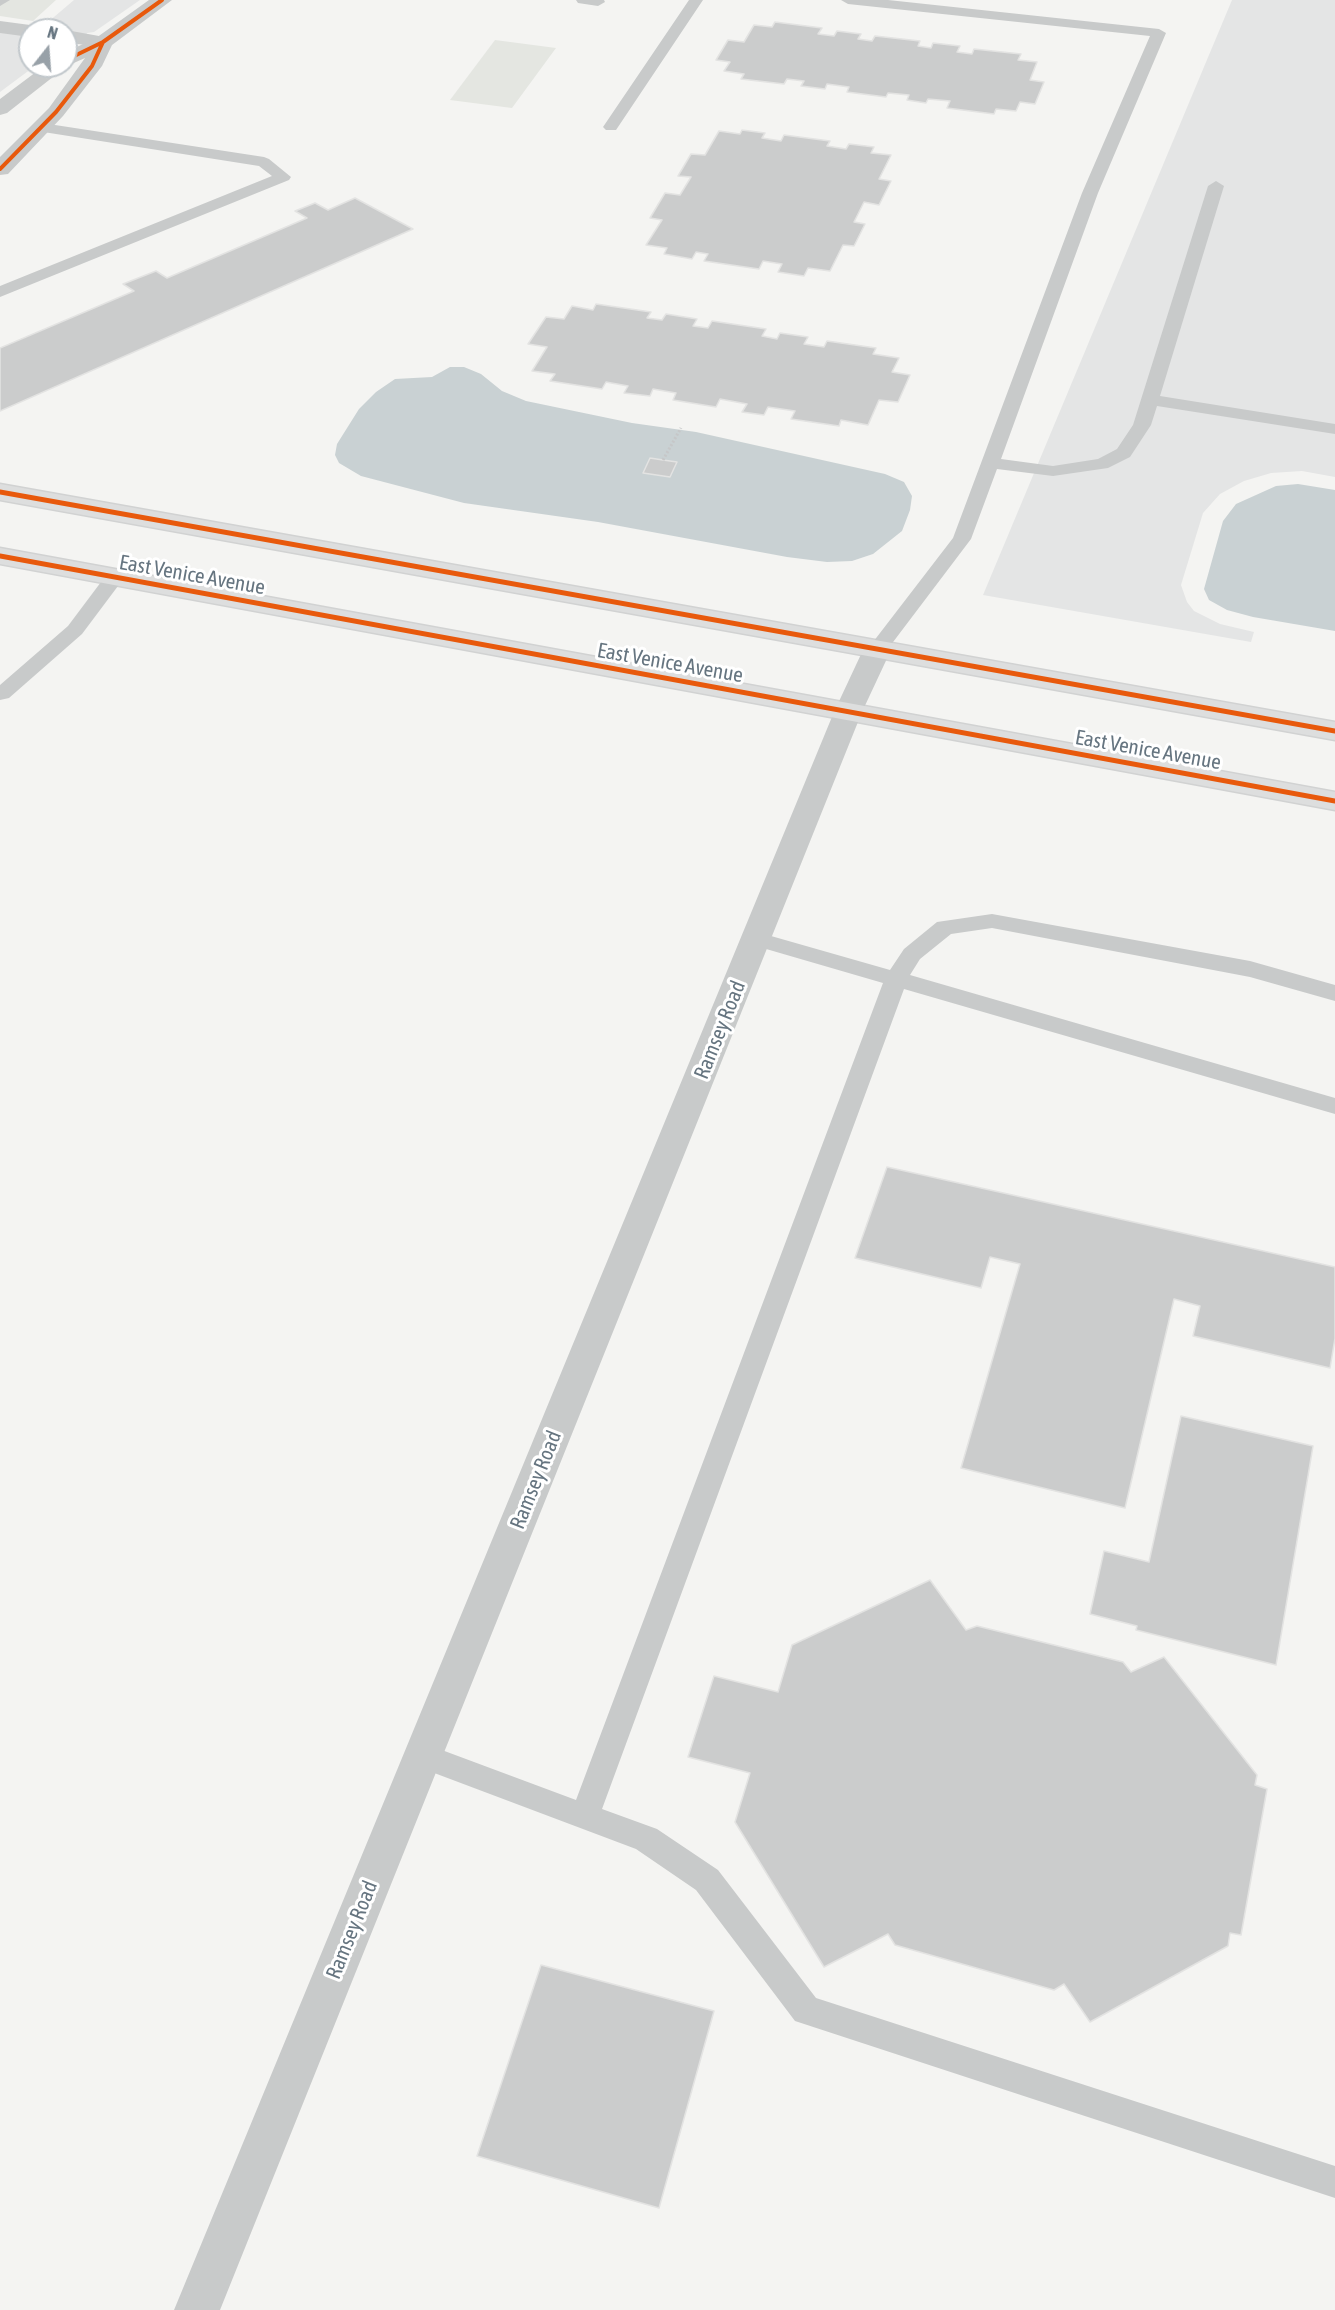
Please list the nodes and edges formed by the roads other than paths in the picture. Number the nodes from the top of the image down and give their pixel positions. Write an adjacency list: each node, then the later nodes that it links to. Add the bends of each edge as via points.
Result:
1 (162, 0): 9 (street)
2 (583, 0): 5 (lane)
3 (696, 0): 13 (lane)
4 (848, 0): 20 (lane, via 1159,33 1090,193)
5 (598, 2)
6 (0, 27): 7 (street)
7 (18, 29)
8 (78, 38): 9 (street)
9 (104, 42): 10 (street); 14 (street, via 92,66)
10 (78, 54)
11 (41, 78): 12 (street)
12 (0, 110)
13 (611, 127)
14 (42, 128): 15 (street); 17 (lane, via 264,162 283,177)
15 (0, 170)
16 (1216, 186): 18 (lane)
17 (0, 292)
18 (1149, 400): 19 (lane); 20 (lane, via 1135,440 1124,453 1102,464 1053,471)
19 (1335, 429)
20 (990, 464): 24 (lane, via 962,539)
21 (0, 492): 24 (main road)
22 (0, 556): 23 (main road, East Venice Avenue)
23 (114, 578): 25 (lane, via 75,630); 26 (main road, East Venice Avenue)
24 (877, 650): 26 (street, Ramsey Road); 27 (main road)
25 (0, 693)
26 (848, 712): 28 (main road, East Venice Avenue); 29 (street, Ramsey Road)
27 (1335, 731)
28 (1335, 801)
29 (757, 939): 30 (lane); 33 (street, Ramsey Road)
30 (896, 979): 31 (lane, via 912,954 945,927 992,921 1250,969); 32 (lane); 34 (lane)
31 (1335, 993)
32 (1335, 1106)
33 (423, 1756): 34 (lane); 36 (street, Ramsey Road)
34 (585, 1816): 35 (lane, via 646,1839 707,1880 806,2010)
35 (1335, 2182)
36 (197, 2310)

